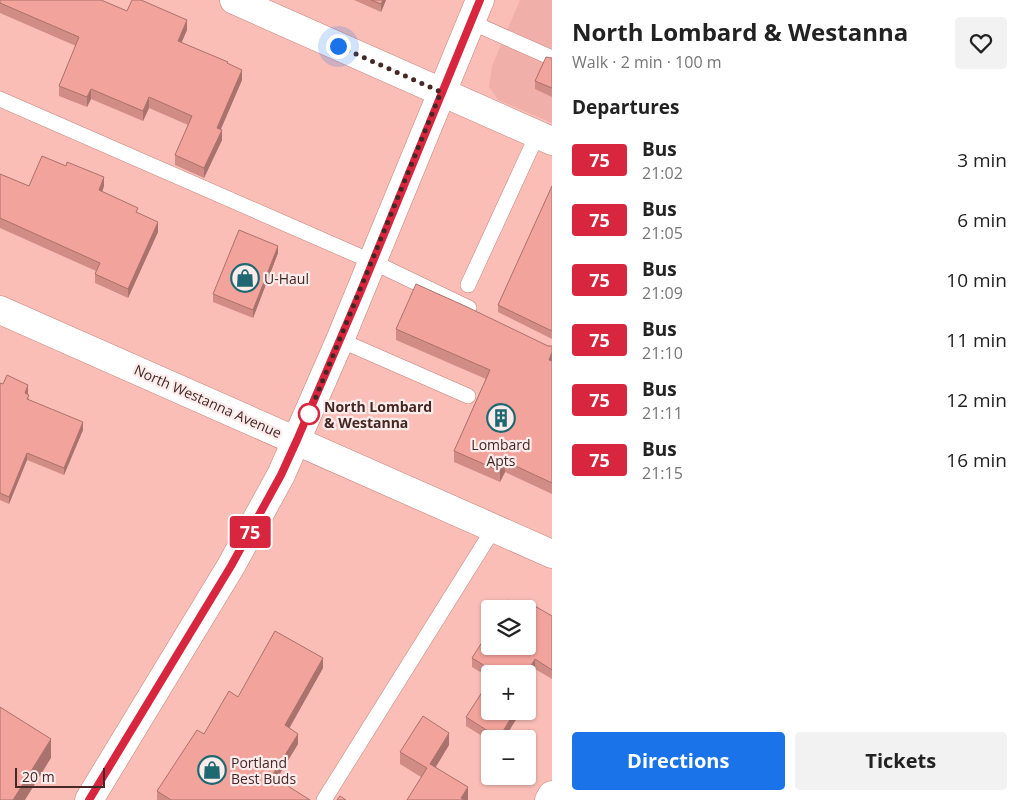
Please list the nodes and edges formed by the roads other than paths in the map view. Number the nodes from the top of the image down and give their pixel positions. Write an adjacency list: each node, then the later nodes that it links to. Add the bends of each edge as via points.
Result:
1 (234, 0): 4 (street)
2 (475, 11): 3 (lane); 4 (street)
3 (552, 58)
4 (441, 92): 6 (street); 7 (street)
5 (0, 99): 7 (lane)
6 (545, 138): 8 (lane)
7 (373, 262): 10 (lane); 11 (street)
8 (468, 285)
9 (0, 310): 13 (street, North Westanna Avenue)
10 (480, 314)
11 (340, 340): 12 (lane); 13 (street)
12 (468, 396)
13 (297, 440): 14 (street, North Westanna Avenue); 17 (street, via 231,566)
14 (494, 528): 15 (street, North Westanna Avenue); 18 (lane)
15 (552, 554)
16 (552, 795): 19 (street)
17 (89, 800)
18 (324, 800)
19 (549, 800)

